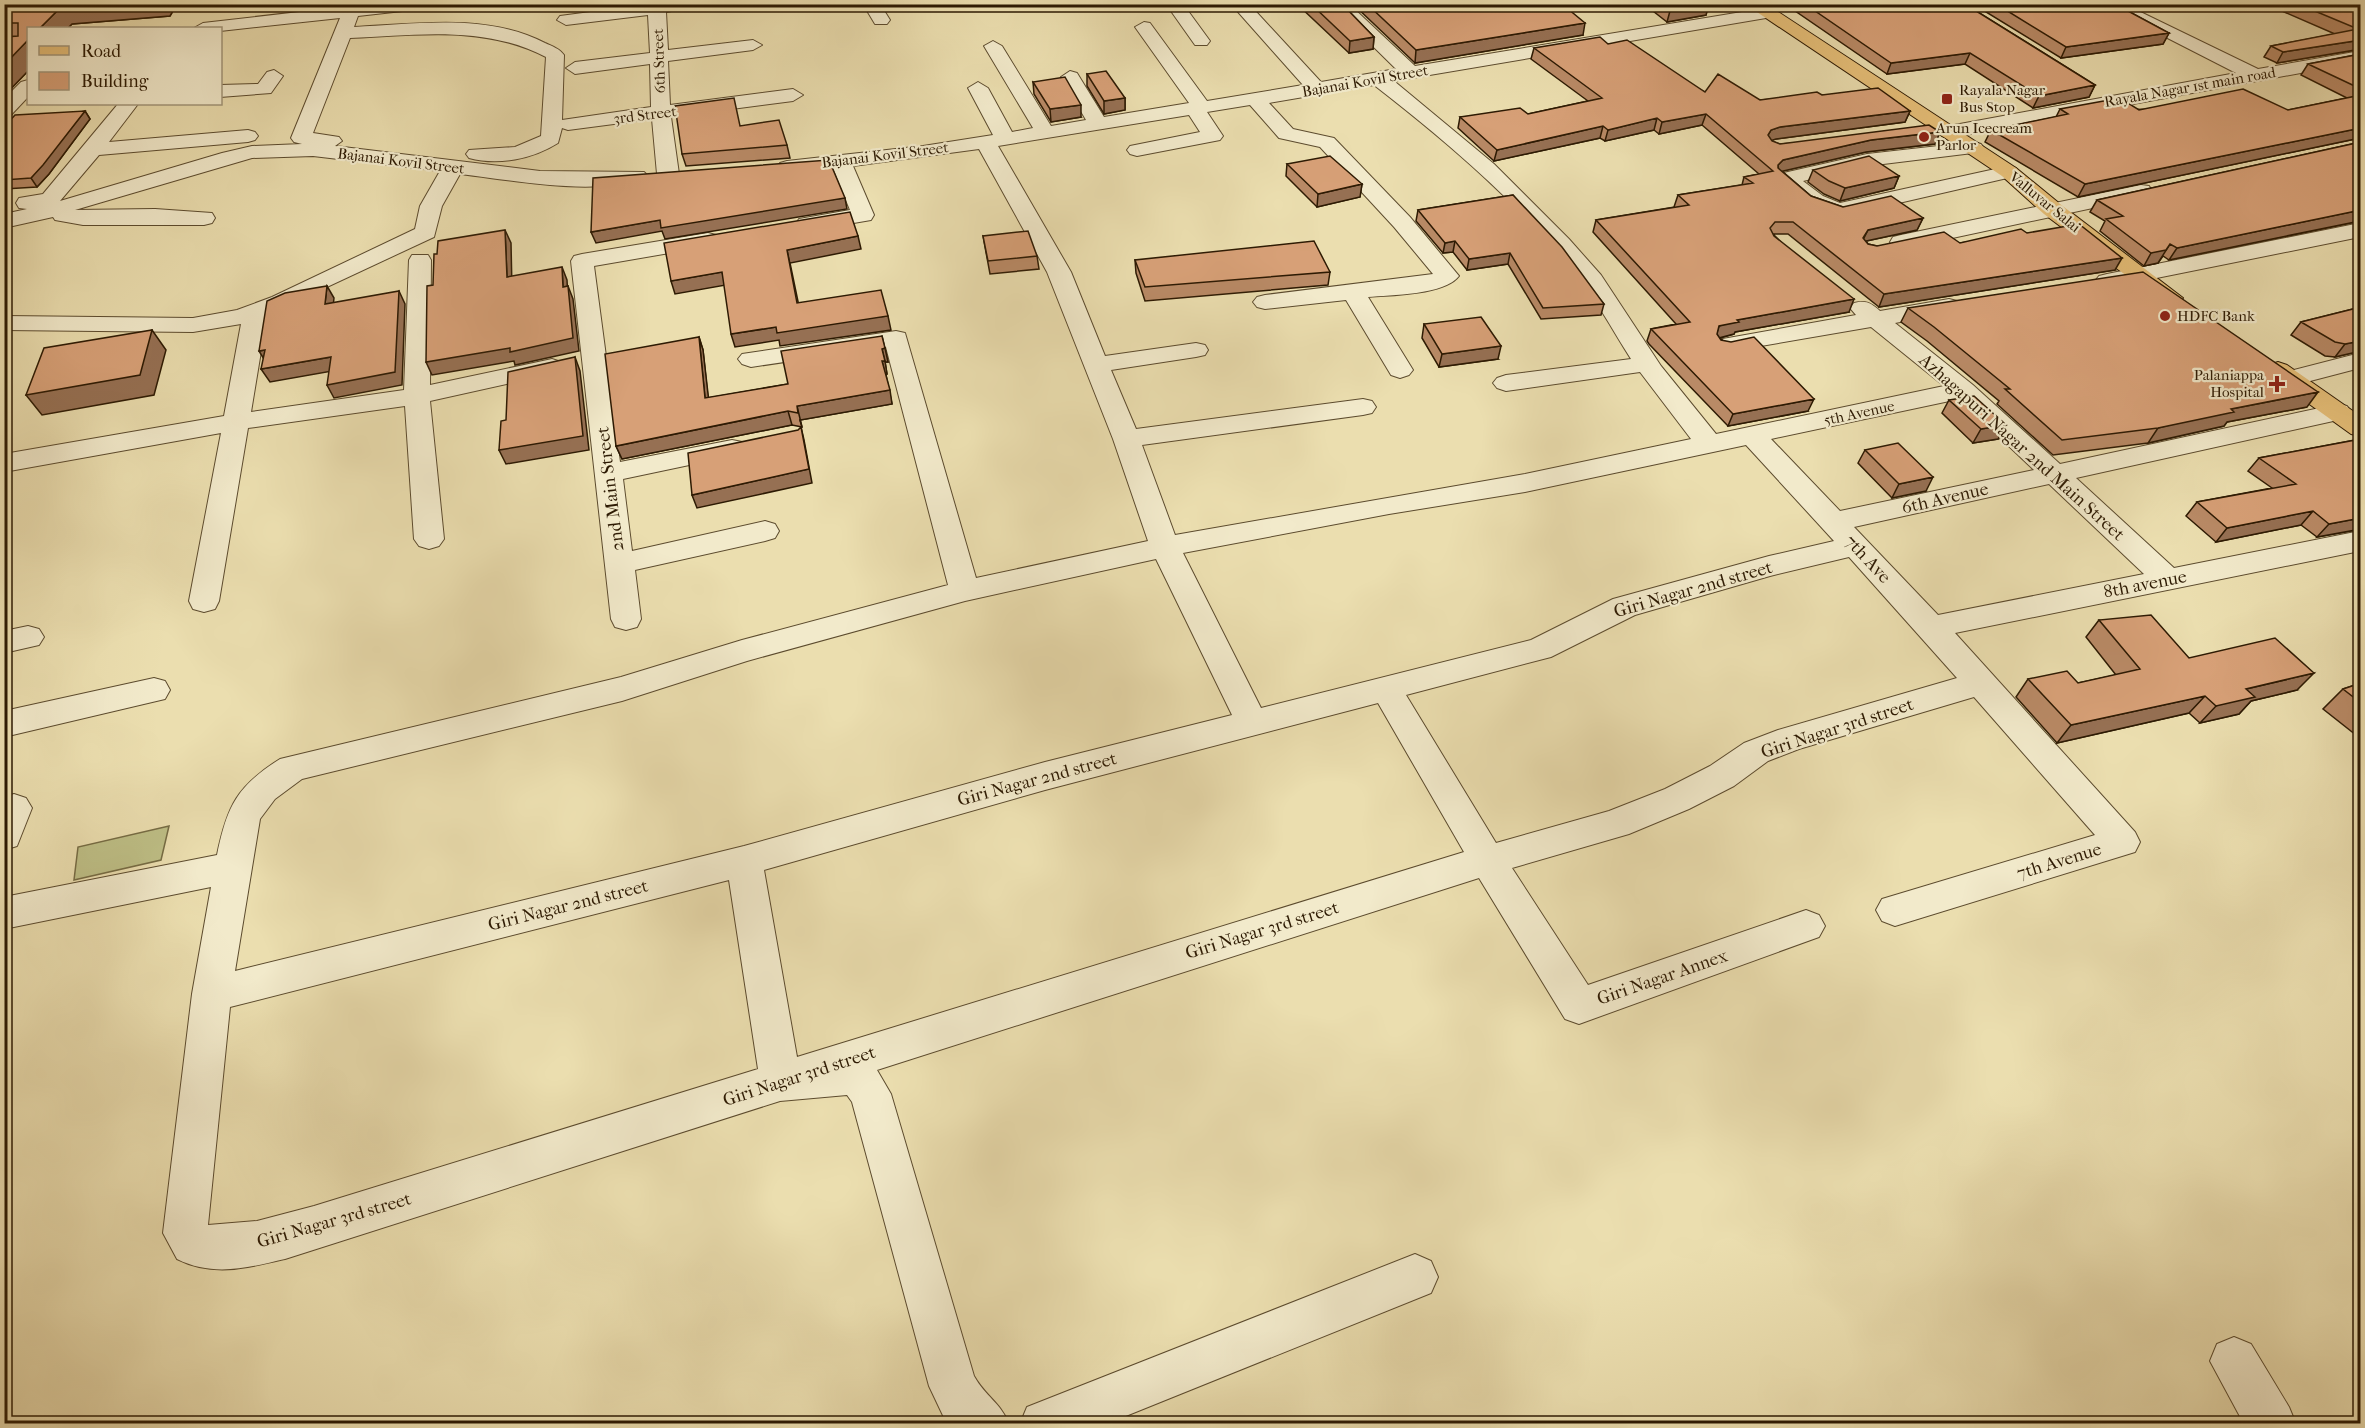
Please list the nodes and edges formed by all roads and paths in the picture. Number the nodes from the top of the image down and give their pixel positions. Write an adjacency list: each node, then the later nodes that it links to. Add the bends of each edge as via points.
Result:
1 (420, 4): 10 (street)
2 (682, 4): 8 (street, 6th Street)
3 (871, 4): 12 (street)
4 (1174, 4): 16 (street)
5 (1239, 4): 30 (street)
6 (1338, 4): 22 (street)
7 (2109, 4): 23 (street)
8 (657, 9): 11 (street); 19 (street, 6th Street)
9 (1760, 9): 22 (street, Bajanai Kovil Street); 42 (main road, Valluvar Salai)
10 (351, 12): 13 (street); 15 (street)
11 (566, 20)
12 (880, 20)
13 (212, 27)
14 (1144, 27): 38 (street)
15 (344, 33): 15 (street, via 476,20 535,44 555,55 551,139 538,148 503,155 301,138)
16 (1201, 41)
17 (753, 45): 19 (street)
18 (993, 46): 44 (street)
19 (659, 57): 21 (street); 39 (street, 6th Street)
20 (2361, 57): 23 (street, Rayala Nagar 1st main road)
21 (575, 68)
22 (1411, 73): 26 (street, Bajanai Kovil Street)
23 (2255, 75): 34 (street, Rayala Nagar 1st main road)
24 (274, 76): 31 (street, via 264,89)
25 (1070, 77): 40 (street)
26 (1378, 78): 30 (street, Bajanai Kovil Street); 84 (street, via 1427,116 1527,208 1586,271)
27 (27, 87): 37 (street)
28 (978, 88): 46 (street)
29 (2094, 88): 34 (street)
30 (1317, 89): 33 (street, Bajanai Kovil Street)
31 (222, 92)
32 (794, 95): 39 (street, 3rd Street)
33 (1256, 99): 38 (street, Bajanai Kovil Street); 69 (street, via 1286,134 1327,142 1447,276 1432,283)
34 (2113, 100): 42 (street, Rayala Nagar 1st main road)
35 (27, 105): 37 (street)
36 (128, 105): 48 (street)
37 (6, 107)
38 (1198, 107): 40 (street, Bajanai Kovil Street); 49 (street, via 1214,136)
39 (661, 113): 41 (street, 3rd Street); 55 (street, 6th Street)
40 (1098, 123): 44 (street, Bajanai Kovil Street)
41 (568, 124)
42 (1945, 129): 43 (street, Rayala Nagar 1st main road); 47 (main road, Valluvar Salai)
43 (1905, 131)
44 (1045, 132): 46 (street, Bajanai Kovil Street)
45 (260, 135): 48 (street)
46 (995, 140): 50 (street, Bajanai Kovil Street); 83 (street, via 1059,272)
47 (1974, 148): 53 (main road, Valluvar Salai); 53 (street, via 1867,160 1785,178 1815,201 1838,210)
48 (93, 149): 57 (street, via 50,199)
49 (1137, 150)
50 (840, 162): 52 (street, Bajanai Kovil Street); 62 (street, via 863,215)
51 (453, 168): 55 (street, Bajanai Kovil Street, via 596,179); 59 (street, Bajanai Kovil Street, via 313,150 252,152); 74 (street, via 435,196 426,219 426,232)
52 (770, 168)
53 (2009, 172): 58 (main road, Valluvar Salai)
54 (690, 173): 55 (street, Bajanai Kovil Street)
55 (668, 174)
56 (2167, 186): 58 (street)
57 (4, 206)
58 (2052, 209): 65 (street); 67 (main road, Valluvar Salai)
59 (49, 211): 60 (street, via 83,218); 61 (street, Bajanai Kovil Street)
60 (204, 218)
61 (4, 221)
62 (782, 228)
63 (2361, 230): 67 (street)
64 (724, 237): 79 (street, 2nd Main Street, via 582,261)
65 (1882, 246)
66 (420, 260): 89 (street)
67 (2139, 276): 68 (street); 73 (main road, Valluvar Salai)
68 (2081, 285)
69 (1352, 291): 71 (street); 85 (street)
70 (1847, 296): 75 (street, Azhagapuri Nagar 2nd Main Street)
71 (1265, 302)
72 (1966, 303): 75 (street)
73 (2186, 308)
74 (256, 310): 76 (street, via 193,325); 92 (street)
75 (1873, 317): 77 (street); 88 (street, Azhagapuri Nagar 2nd Main Street)
76 (4, 323)
77 (1726, 345)
78 (1196, 350): 83 (street)
79 (607, 356): 89 (street); 100 (street, 2nd Main Street)
80 (751, 359): 108 (street, via 896,338)
81 (2262, 359): 86 (main road)
82 (2361, 361): 86 (street)
83 (1096, 364): 95 (street)
84 (1647, 364): 87 (street); 97 (street)
85 (1400, 370)
86 (2290, 378): 91 (main road)
87 (1506, 383)
88 (1964, 390): 94 (street, 5th Avenue); 99 (street, Azhagapuri Nagar 2nd Main Street)
89 (417, 396): 92 (street); 103 (street)
90 (1363, 407): 95 (street)
91 (2338, 412): 93 (main road); 99 (street, 6th Avenue)
92 (236, 422): 98 (street); 109 (street)
93 (2361, 428)
94 (1753, 436): 97 (street, 5th Avenue); 102 (street, 7th Ave)
95 (1126, 439): 105 (street)
96 (757, 443): 100 (street)
97 (1709, 444): 105 (street, 5th Avenue, via 1525,483)
98 (4, 463)
99 (2056, 473): 102 (street, 6th Avenue); 107 (street, Azhagapuri Nagar 2nd Main Street)
100 (608, 474): 106 (street, 2nd Main Street)
101 (765, 531): 106 (street)
102 (1845, 534): 111 (street, 7th Ave); 113 (street, Giri Nagar 2nd street, via 1769,566 1624,607 1540,649)
103 (429, 539)
104 (2361, 541): 107 (street, 8th avenue)
105 (1165, 547): 108 (street, 5th Avenue); 116 (street)
106 (619, 564): 110 (street, 2nd Main Street)
107 (2168, 579): 111 (street, 8th avenue)
108 (965, 591): 119 (street, Giri Nagar 3rd street, via 773,642 622,689 292,768 262,787 244,810)
109 (204, 600)
110 (626, 620)
111 (1931, 627): 112 (street, 7th Ave)
112 (1980, 683): 117 (street, Giri Nagar 3rd street, via 1790,739 1756,752 1722,776 1677,799 1626,820); 120 (street, 7th Avenue, via 2122,842)
113 (1386, 689): 116 (street, Giri Nagar 2nd street); 117 (street)
114 (154, 690): 115 (street)
115 (4, 724)
116 (1253, 724): 118 (street, Giri Nagar 2nd street, via 1045,776)
117 (1487, 860): 122 (street, Giri Nagar Annex, via 1579,1006); 124 (street, Giri Nagar 3rd street)
118 (744, 861): 123 (street, Giri Nagar 2nd street); 124 (street)
119 (233, 867): 121 (street); 123 (street, Giri Nagar 3rd street)
120 (1895, 910)
121 (4, 913)
122 (1806, 926)
123 (212, 994): 124 (street, Giri Nagar 3rd street, via 185,1233 193,1244 210,1248 232,1248 293,1233)
124 (781, 1082): 127 (street, via 836,1075 858,1077 870,1094 953,1386 966,1409)
125 (1415, 1277): 128 (street)
126 (2234, 1361): 129 (street)
127 (985, 1424)
128 (1044, 1424)
129 (2272, 1424)

